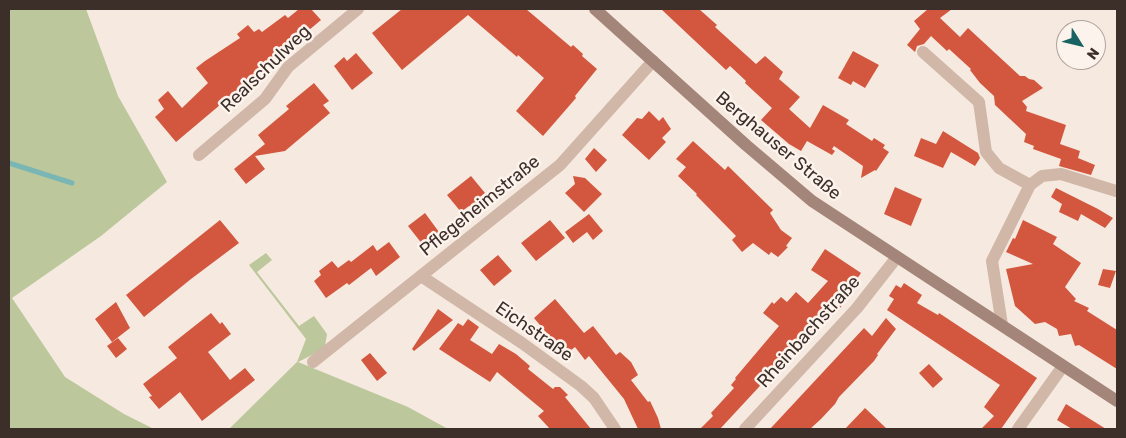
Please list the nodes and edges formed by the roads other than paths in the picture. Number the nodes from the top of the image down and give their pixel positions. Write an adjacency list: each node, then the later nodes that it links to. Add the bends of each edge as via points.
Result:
1 (358, 9): 5 (street, Realschulweg, via 288,67 265,99)
2 (595, 9): 4 (street, Berghauser Straße)
3 (923, 52): 6 (street, via 979,102 986,152 999,168)
4 (653, 60): 8 (street, Berghauser Straße, via 812,201); 9 (street, Pflegeheimstraße, via 560,165)
5 (198, 155)
6 (1030, 185): 7 (street, via 1042,176 1061,174); 10 (street, via 992,261)
7 (1116, 191)
8 (897, 257): 10 (street, Berghauser Straße); 15 (street, Rheinbachstraße, via 857,308)
9 (421, 276): 11 (street, Pflegeheimstraße); 14 (street, Eichstraße, via 581,386 594,398)
10 (1002, 325): 12 (street, Berghauser Straße)
11 (314, 362)
12 (1063, 366): 13 (street, Berghauser Straße); 16 (street)
13 (1117, 402)
14 (615, 429)
15 (745, 429)
16 (1018, 429)

